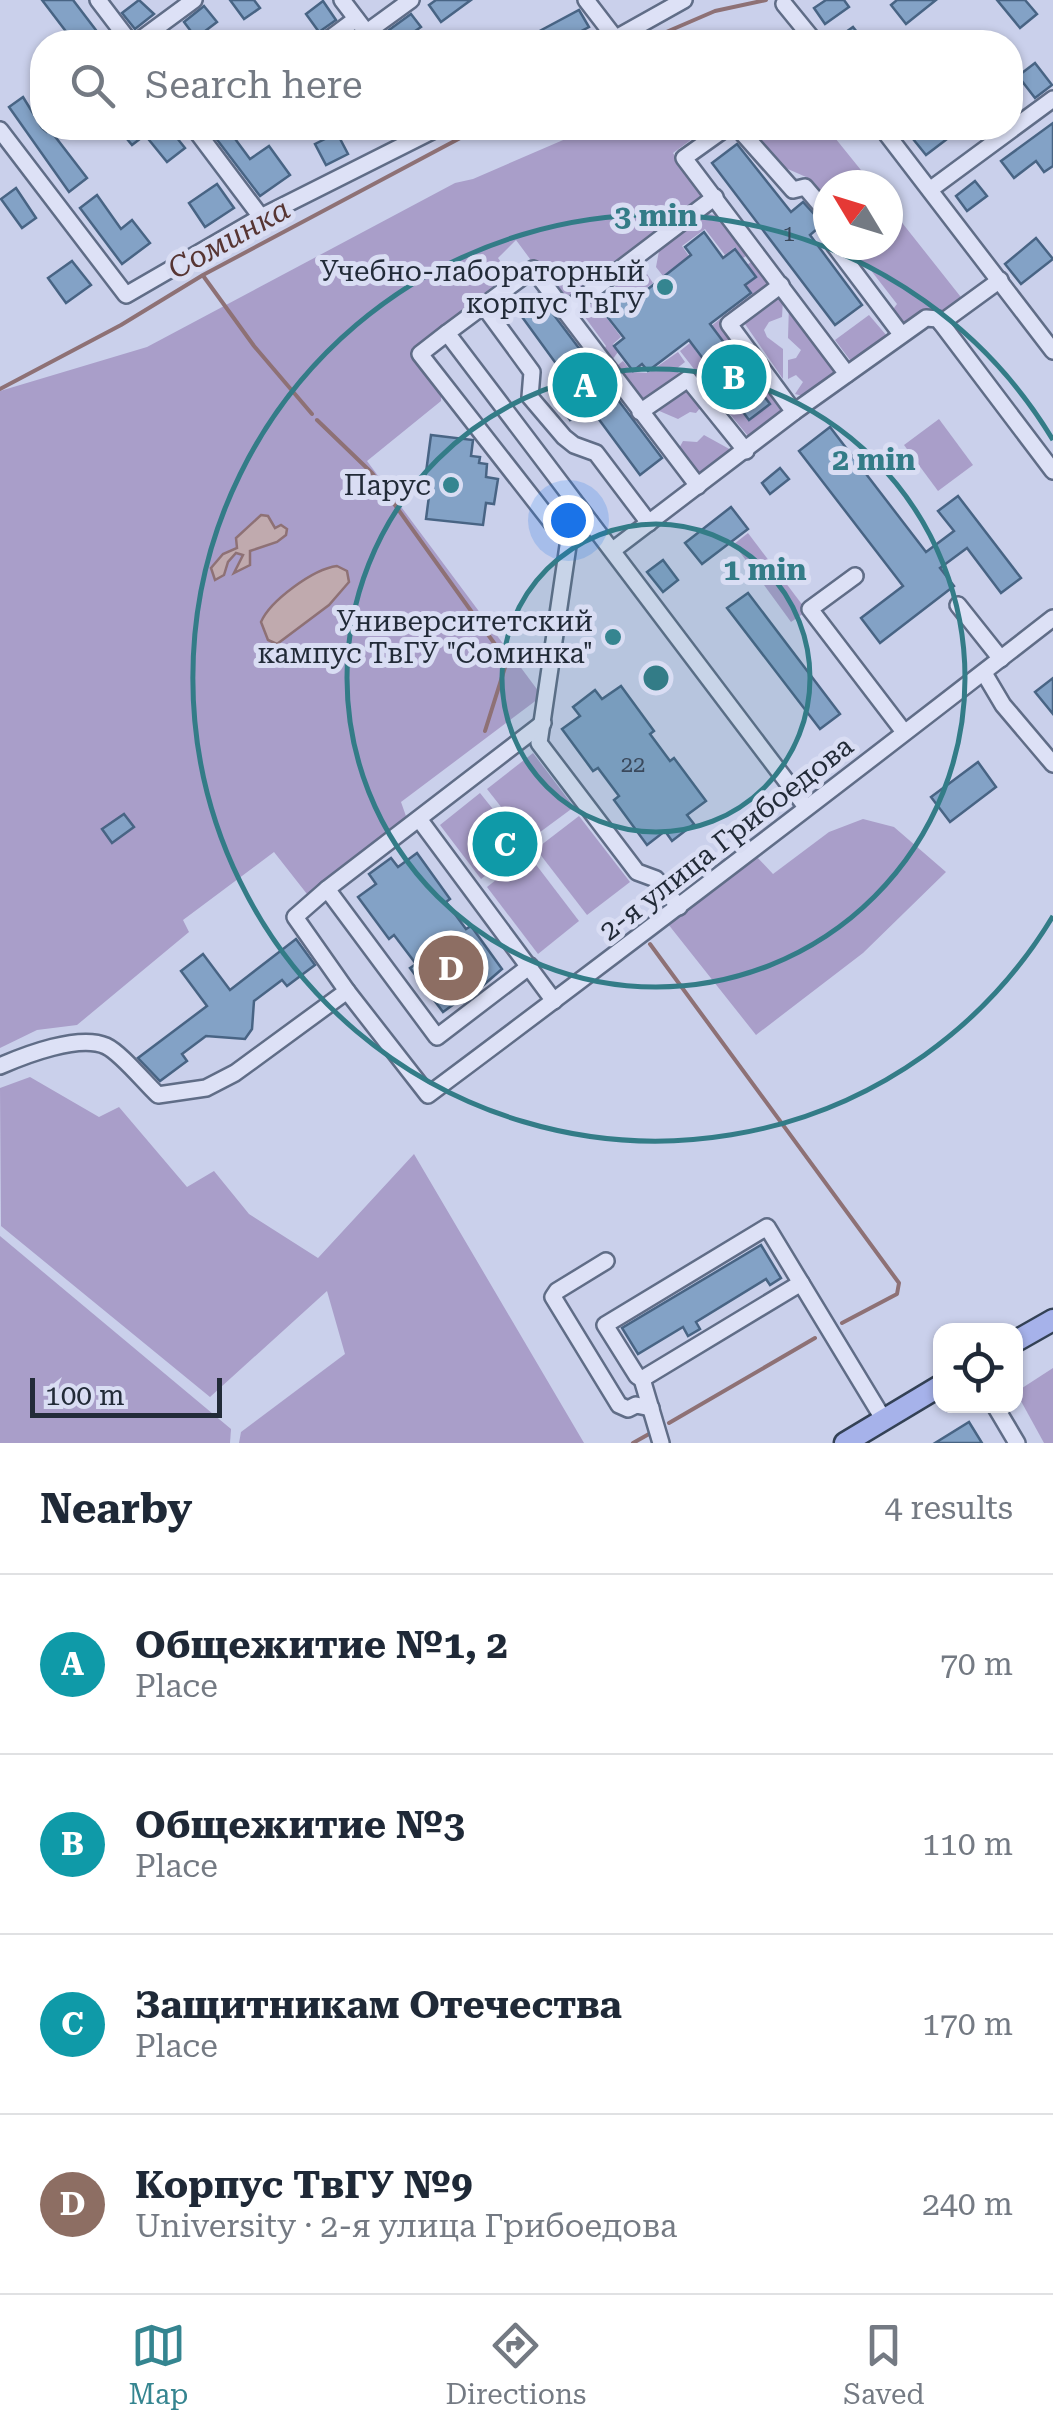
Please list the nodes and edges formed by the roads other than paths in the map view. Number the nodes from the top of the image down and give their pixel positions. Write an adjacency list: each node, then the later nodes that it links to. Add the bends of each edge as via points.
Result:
1 (98, 0): 8 (street)
2 (194, 0): 9 (street)
3 (342, 0): 10 (street)
4 (411, 0): 11 (street)
5 (586, 0): 12 (street)
6 (684, 0): 13 (street)
7 (784, 4): 14 (street)
8 (124, 30)
9 (151, 30)
10 (365, 30)
11 (367, 30)
12 (606, 30)
13 (632, 30)
14 (805, 30)
15 (1053, 99): 16 (street)
16 (1023, 121)
17 (0, 130): 27 (street, via 126,295)
18 (203, 140): 27 (street)
19 (414, 140): 27 (street)
20 (709, 140): 26 (street, via 684,158)
21 (749, 140): 25 (street, via 793,190 805,187)
22 (892, 140): 24 (street)
23 (997, 140): 24 (street)
24 (931, 189): 29 (street)
25 (813, 196)
26 (715, 197): 30 (street); 32 (street)
27 (261, 217)
28 (845, 260): 35 (street)
29 (1000, 280): 33 (street); 36 (street)
30 (780, 285): 37 (street); 39 (street, via 730,324)
31 (483, 305): 32 (street, via 532,269); 34 (street); 44 (street, via 532,372 530,396 564,437 596,452)
32 (565, 311): 38 (street)
33 (941, 323): 35 (street, via 926,318); 41 (street)
34 (446, 333): 43 (street); 45 (street, via 420,354)
35 (901, 334): 37 (street)
36 (1053, 352)
37 (847, 374): 39 (street)
38 (640, 412): 40 (street, via 688,379); 42 (street)
39 (794, 412): 40 (street)
40 (746, 451): 42 (street)
41 (1053, 471)
42 (698, 486): 44 (street)
43 (590, 522): 45 (street); 46 (street)
44 (648, 524): 46 (street)
45 (569, 539): 52 (street)
46 (612, 550): 55 (street)
47 (855, 576): 53 (street, via 810,609)
48 (958, 605): 50 (street)
49 (1053, 618): 50 (street, 2-я улица Грибоедова)
50 (1001, 659): 51 (street, 2-я улица Грибоедова)
51 (984, 674): 53 (street, 2-я улица Грибоедова); 54 (street)
52 (543, 723): 56 (street); 58 (street, via 539,744 637,872 656,879)
53 (904, 732): 55 (street, 2-я улица Грибоедова)
54 (1053, 764)
55 (806, 807): 58 (street, 2-я улица Грибоедова)
56 (419, 819): 57 (street); 59 (street)
57 (327, 890): 59 (street, via 437,1036); 60 (street, via 295,917)
58 (679, 907): 61 (street, 2-я улица Грибоедова)
59 (530, 966): 61 (street)
60 (347, 991): 61 (street, 2-я улица Грибоедова, via 428,1094); 62 (street, via 206,1088 158,1095 106,1046 39,1048)
61 (554, 1000)
62 (0, 1066)
63 (606, 1261): 69 (street, via 554,1297 619,1405)
64 (802, 1283): 67 (street); 67 (street, via 766,1227 605,1326); 71 (street)
65 (1053, 1320): 66 (main road)
66 (1023, 1338)
67 (642, 1378): 69 (street)
68 (933, 1390): 71 (main road)
69 (651, 1408): 72 (street)
70 (998, 1413): 74 (street)
71 (884, 1420): 73 (main road)
72 (661, 1443)
73 (845, 1443)
74 (1017, 1443)

